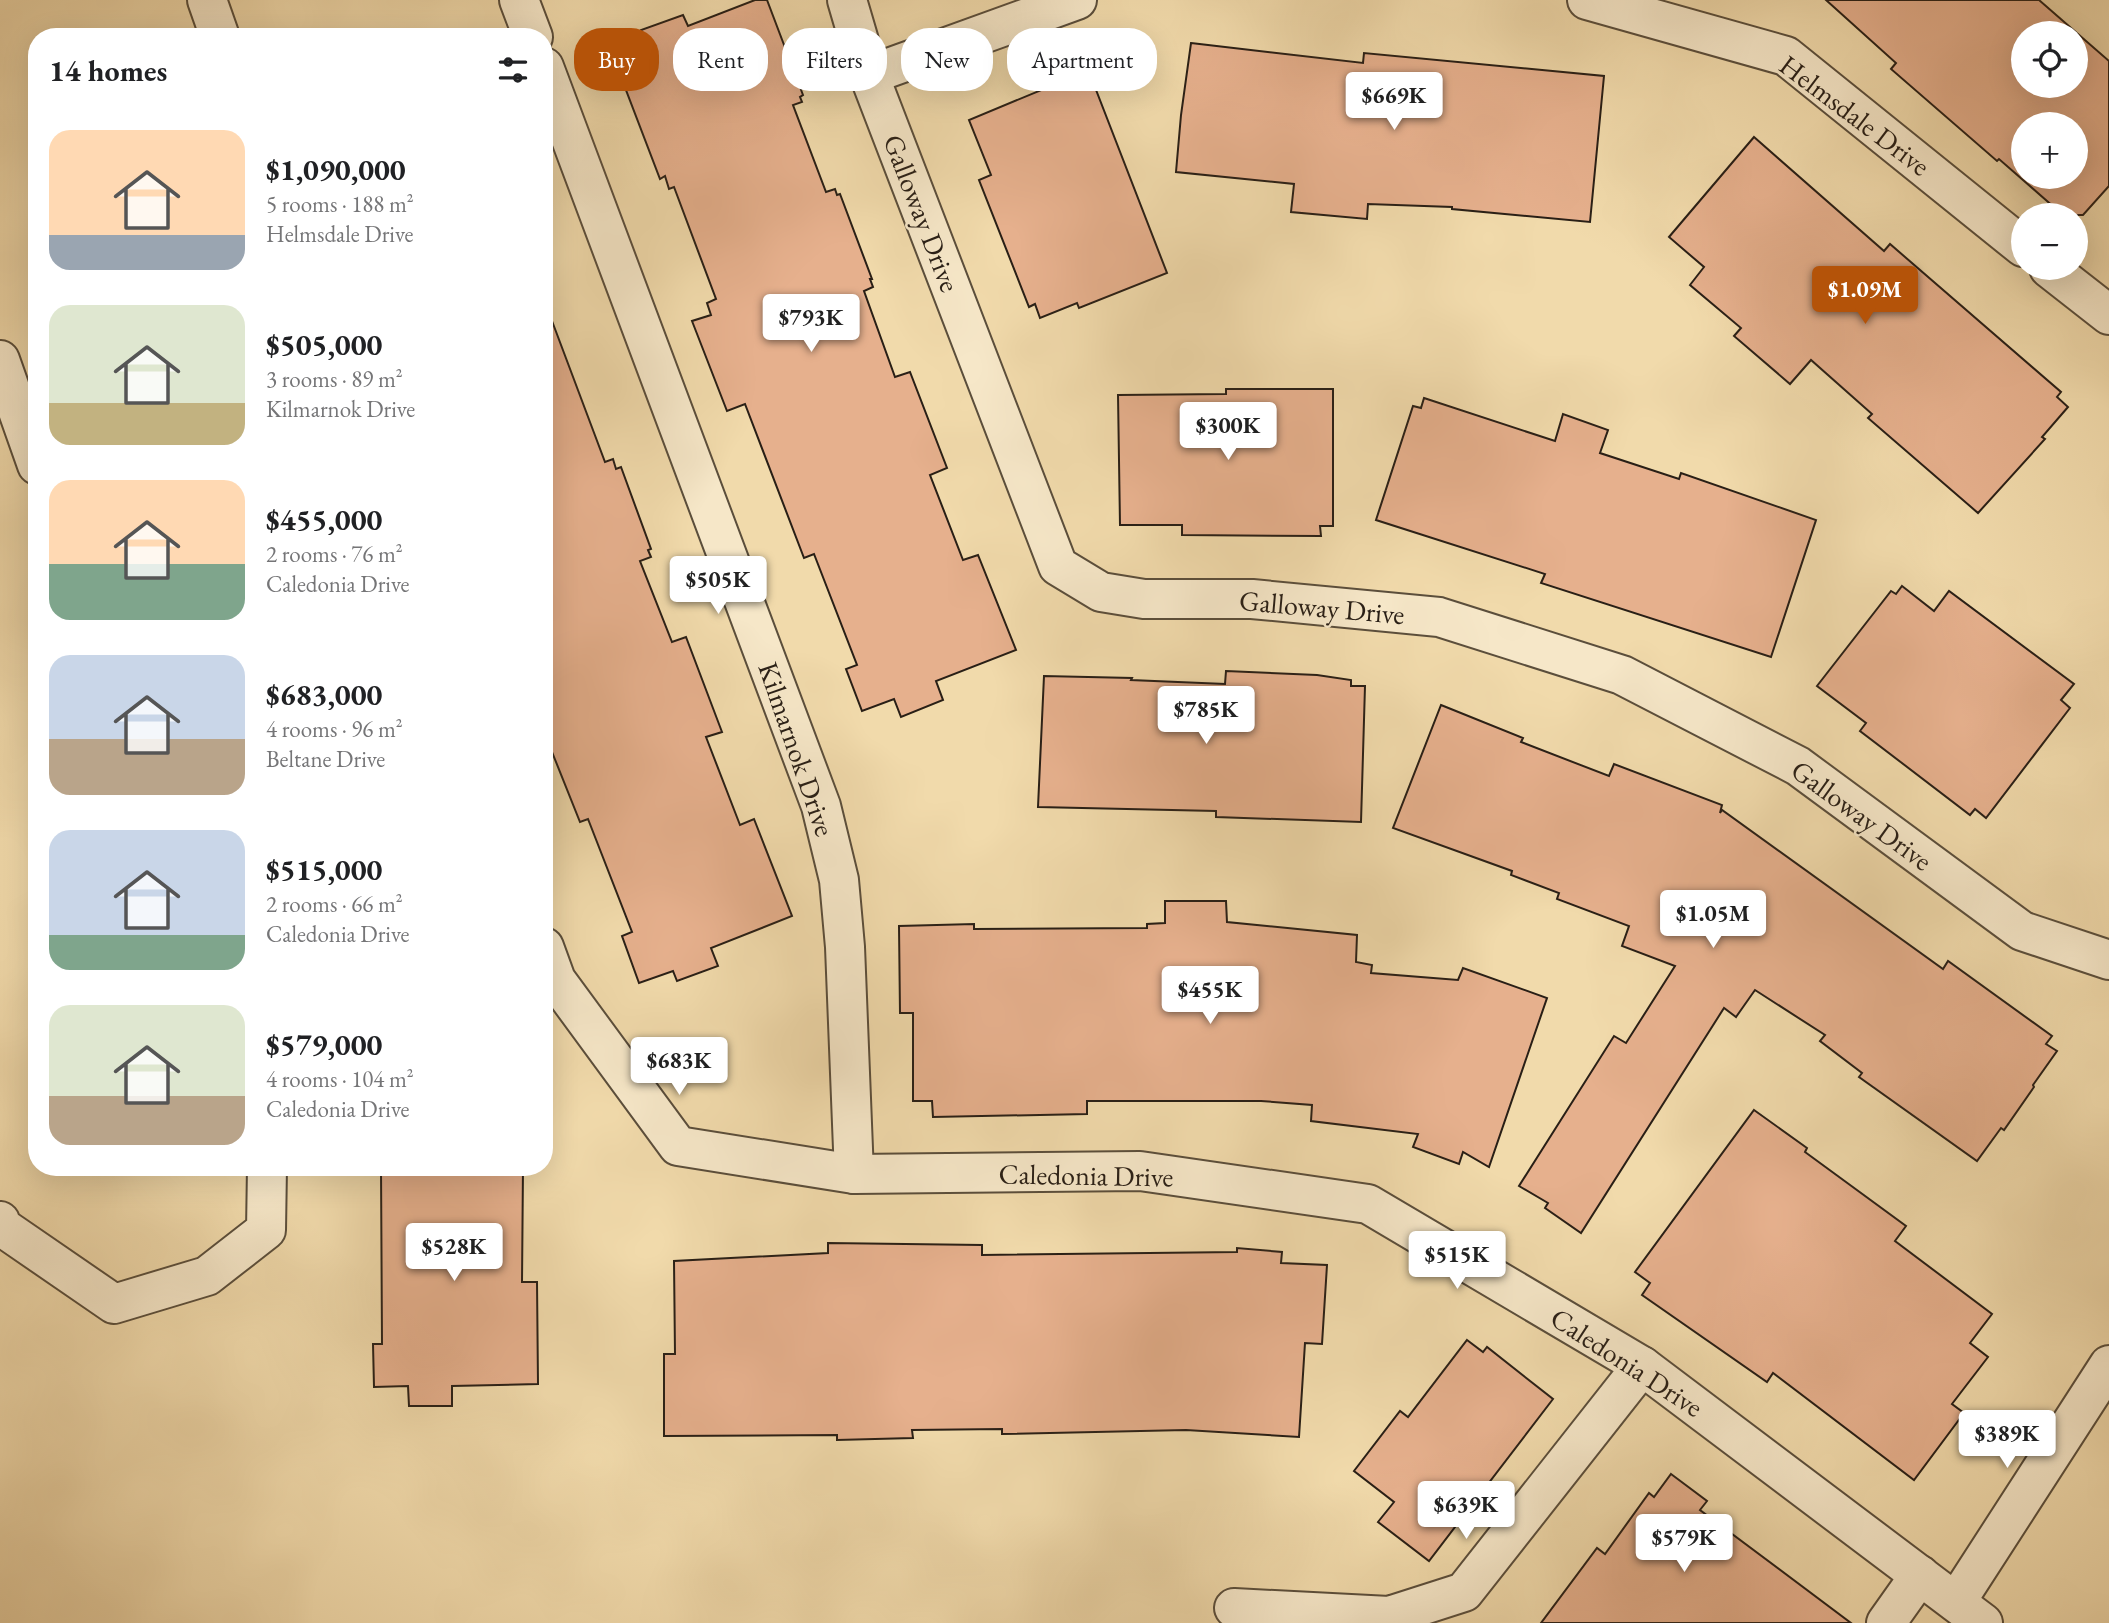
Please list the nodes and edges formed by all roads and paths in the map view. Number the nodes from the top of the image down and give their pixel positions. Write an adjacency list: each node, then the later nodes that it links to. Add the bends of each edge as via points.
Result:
1 (207, 0): 6 (street)
2 (519, 0): 7 (street)
3 (846, 0): 8 (street, Galloway Drive)
4 (1077, 0): 9 (street)
5 (1587, 0): 12 (street, Helmsdale Drive, via 1786,56)
6 (217, 28)
7 (530, 28)
8 (855, 28)
9 (887, 69)
10 (553, 91): 19 (street, Kilmarnok Drive, via 821,806 839,880)
11 (875, 91): 17 (street, Galloway Drive, via 1058,566 1101,592 1143,599 1252,599 1439,617 1622,675 1798,766 2022,931)
12 (2011, 237)
13 (2064, 280): 14 (street)
14 (2109, 316)
15 (0, 360): 16 (street)
16 (28, 439)
17 (2109, 960)
18 (553, 972): 19 (street, Caledonia Drive, via 678,1146)
19 (854, 1174): 23 (street, Caledonia Drive, via 1140,1171 1368,1204)
20 (267, 1176): 21 (street, via 266,1230 207,1276 114,1304 2,1227)
21 (0, 1221)
22 (2109, 1365): 26 (street)
23 (1642, 1366): 24 (street, Caledonia Drive); 25 (street, via 1464,1592 1390,1616)
24 (1920, 1575): 26 (street, Caledonia Drive); 27 (street)
25 (1234, 1608)
26 (1970, 1613)
27 (1886, 1623)

